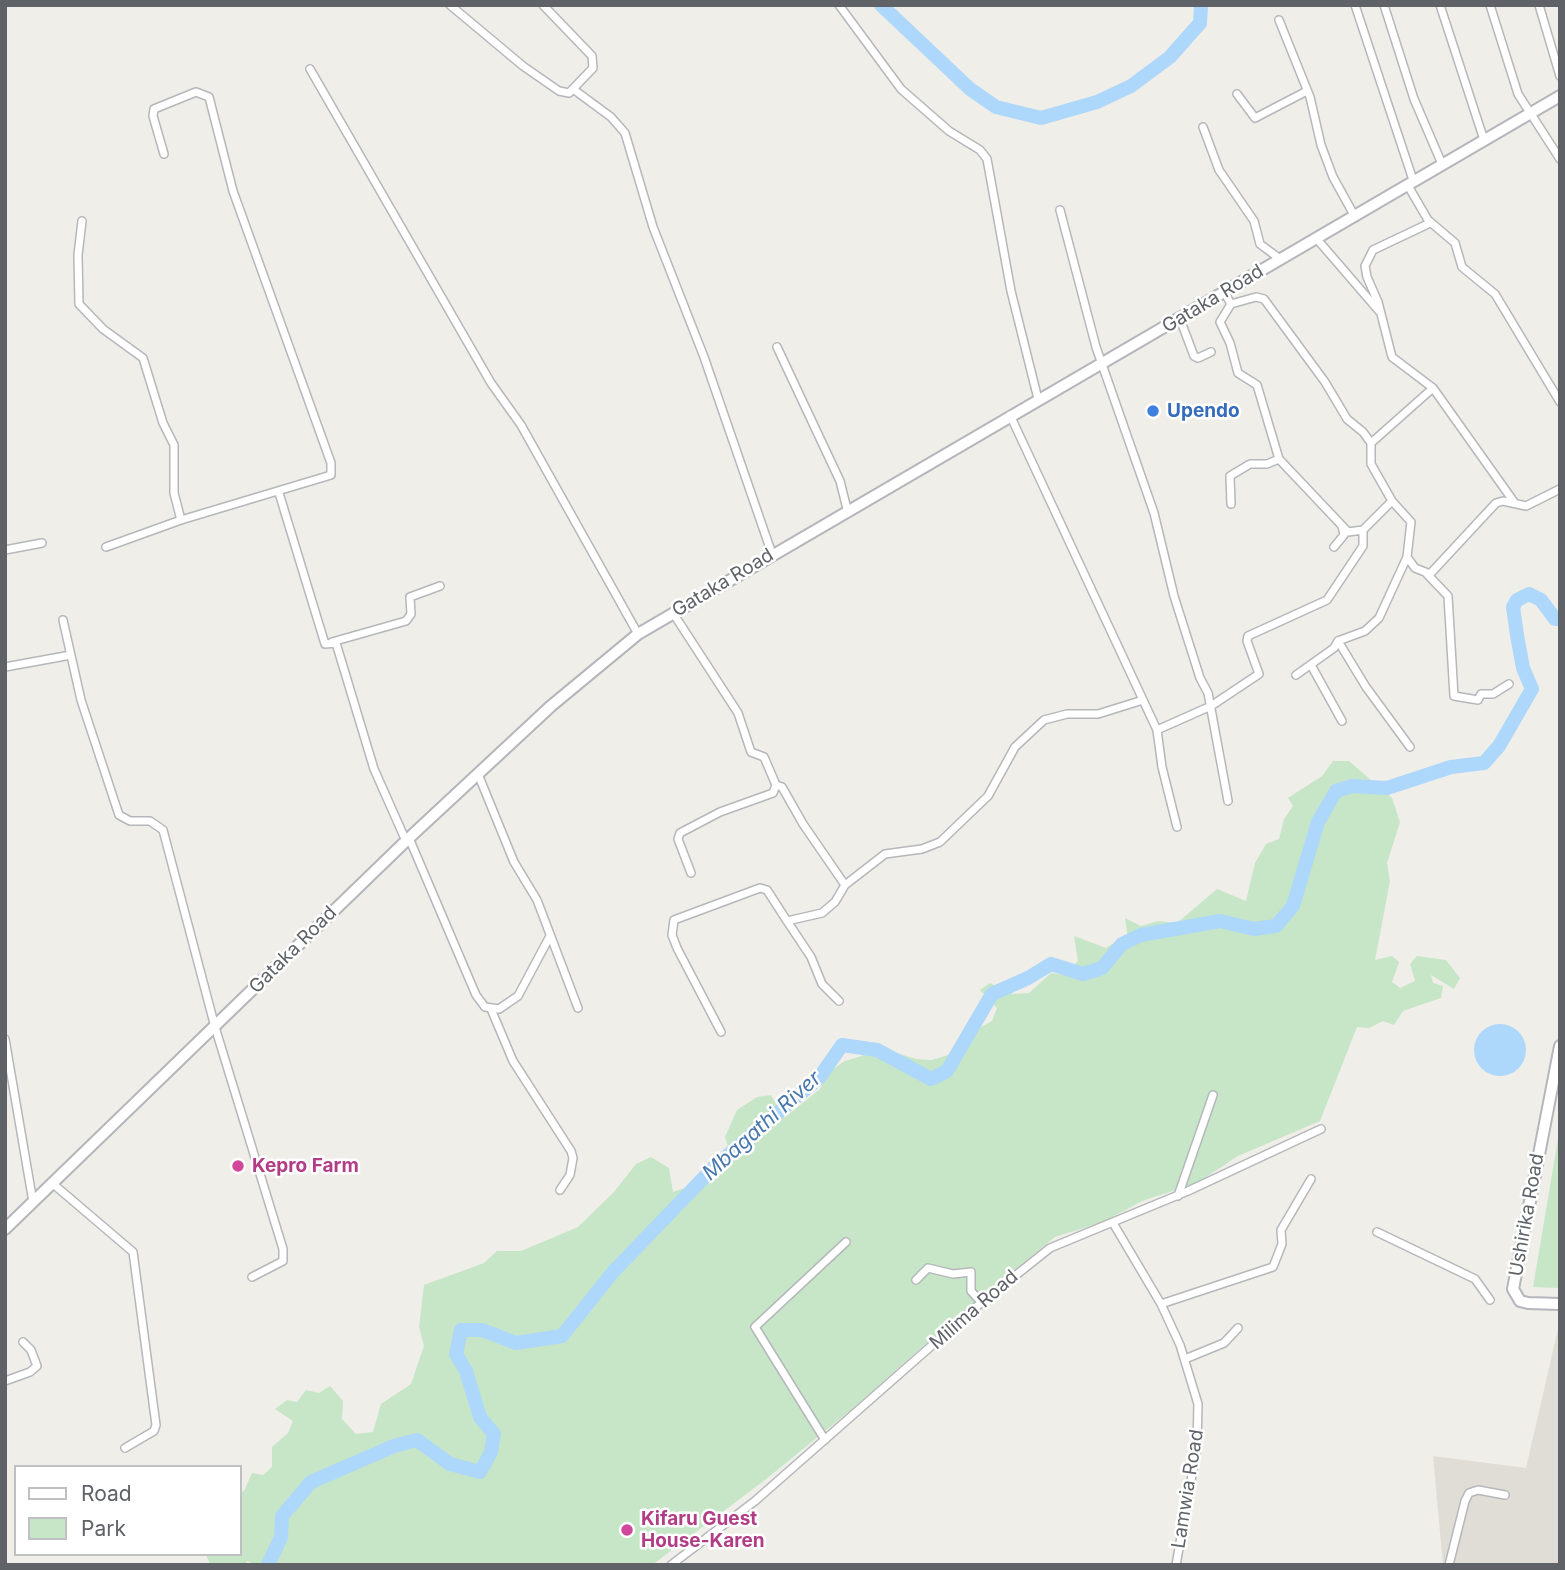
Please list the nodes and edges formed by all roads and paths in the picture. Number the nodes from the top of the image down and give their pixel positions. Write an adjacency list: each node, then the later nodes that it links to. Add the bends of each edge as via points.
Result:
1 (450, 5): 12 (street, via 559,92)
2 (543, 5): 12 (street, via 592,56 593,68)
3 (839, 5): 37 (street, via 901,89 987,159 1011,291)
4 (1355, 5): 22 (street)
5 (1384, 5): 21 (street)
6 (1440, 5): 18 (street)
7 (1490, 5): 16 (street, via 1518,94)
8 (1539, 5): 11 (street)
9 (1279, 20): 13 (street)
10 (310, 69): 61 (street, via 491,383 521,425)
11 (1560, 76)
12 (573, 89): 55 (street, via 625,133 653,227)
13 (1306, 92): 14 (street, via 1255,118); 24 (street, via 1333,177)
14 (1237, 94)
15 (1560, 96): 16 (street, Gataka Road)
16 (1529, 114): 18 (street, Gataka Road); 20 (street)
17 (1203, 127): 28 (street, via 1219,170 1254,221 1260,244)
18 (1483, 140): 21 (street, Gataka Road)
19 (164, 154): 43 (street, via 154,109 196,92 209,97 233,191 333,472)
20 (1560, 159)
21 (1441, 164): 22 (street, Gataka Road)
22 (1410, 182): 24 (street, Gataka Road); 26 (street)
23 (1060, 211): 35 (street)
24 (1354, 215): 27 (street, Gataka Road)
25 (82, 221): 49 (street, via 79,304 103,329 143,358 174,445 174,493)
26 (1430, 223): 31 (street, via 1381,244 1367,258 1367,277); 38 (street, via 1455,243 1462,267 1494,294)
27 (1316, 237): 28 (street, Gataka Road); 31 (street)
28 (1279, 259): 29 (street, Gataka Road)
29 (1224, 292): 30 (street); 32 (street, Gataka Road)
30 (1231, 304): 40 (street, via 1264,299 1347,419); 41 (street, via 1220,322 1238,373 1257,385)
31 (1381, 313): 36 (street, via 1392,357)
32 (1180, 319): 34 (street, via 1194,356); 35 (street, Gataka Road)
33 (777, 347): 47 (street, via 840,481)
34 (1211, 352)
35 (1103, 362): 37 (street, Gataka Road); 70 (street)
36 (1433, 388): 40 (street); 45 (street)
37 (1038, 399): 39 (street, Gataka Road)
38 (1560, 402)
39 (1010, 415): 47 (street, Gataka Road); 69 (street)
40 (1371, 443): 44 (street, via 1371,464)
41 (1279, 459): 46 (street, via 1250,464 1230,476); 48 (street)
42 (1560, 489): 45 (street, via 1526,506)
43 (279, 493): 49 (street); 63 (street)
44 (1392, 501): 50 (street); 56 (street, via 1411,522)
45 (1514, 502): 57 (street, via 1496,503)
46 (1231, 504)
47 (848, 513): 55 (street, Gataka Road)
48 (1332, 515): 50 (street, via 1348,532); 53 (street, via 1345,529)
49 (181, 520): 52 (street)
50 (1363, 530): 70 (street, via 1363,546 1327,600 1248,636 1259,674)
51 (42, 543): 54 (street)
52 (106, 547)
53 (1334, 547)
54 (5, 550)
55 (772, 554): 59 (street, Gataka Road)
56 (1406, 557): 57 (street); 62 (street, via 1378,618 1365,631)
57 (1427, 574): 68 (street, via 1448,596 1454,696 1478,700 1481,694 1493,694)
58 (440, 586): 63 (street, via 410,597 411,614 406,621)
59 (673, 613): 61 (street, Gataka Road); 75 (street, via 738,713 751,752 764,757)
60 (63, 620): 64 (street)
61 (638, 634): 74 (street, Gataka Road)
62 (1338, 641): 65 (street); 73 (street)
63 (325, 644): 78 (street, via 336,643 365,743)
64 (71, 655): 66 (street); 86 (street, via 80,700 119,815 130,821 150,821 163,830)
65 (1311, 665): 67 (street); 71 (street)
66 (5, 667)
67 (1296, 675)
68 (1509, 684)
69 (1143, 700): 72 (street); 80 (street, via 1098,714 1044,720 1015,747 988,796 940,842 885,854)
70 (1211, 706): 72 (street); 76 (street)
71 (1342, 721)
72 (1157, 730): 77 (street)
73 (1410, 747)
74 (478, 774): 78 (street, Gataka Road); 82 (street)
75 (776, 785): 79 (street, via 773,793 680,833 678,839); 80 (street, via 782,787)
76 (1228, 801)
77 (1177, 827)
78 (407, 839): 85 (street, via 479,1002); 86 (street, Gataka Road)
79 (691, 873)
80 (845, 885): 81 (street, via 822,913)
81 (787, 921): 83 (street, via 822,984); 87 (street, via 767,890 760,888 674,920 674,941)
82 (550, 936): 84 (street); 85 (street, via 518,996)
83 (839, 1001)
84 (579, 1008)
85 (491, 1009): 94 (street, via 513,1062 571,1151 570,1175)
86 (215, 1027): 93 (street, Gataka Road); 101 (street, via 285,1256)
87 (721, 1032)
88 (5, 1039): 96 (street)
89 (1560, 1046): 106 (street, Ushirika Road, via 1513,1289 1520,1301)
90 (1213, 1094): 95 (street)
91 (1321, 1129): 95 (street, Milima Road)
92 (1311, 1179): 105 (street, via 1282,1230 1273,1267)
93 (52, 1183): 96 (street, Gataka Road); 112 (street, via 133,1252 156,1425 154,1431)
94 (560, 1190)
95 (1178, 1196): 97 (street, Milima Road)
96 (33, 1202): 98 (street, Gataka Road)
97 (1113, 1223): 104 (street, Milima Road, via 1050,1248); 105 (street, Lamwia Road)
98 (5, 1229)
99 (1377, 1232): 103 (street, via 1475,1279)
100 (846, 1242): 111 (street, via 755,1327)
101 (252, 1277)
102 (916, 1280): 104 (street, via 928,1268 953,1274 971,1272 971,1291)
103 (1490, 1300)
104 (982, 1303): 111 (street, Milima Road)
105 (1161, 1304): 109 (street, Lamwia Road)
106 (1560, 1304)
107 (1238, 1328): 109 (street, via 1224,1343)
108 (23, 1342): 110 (street, via 37,1366)
109 (1185, 1359): 115 (street, Lamwia Road, via 1199,1424)
110 (5, 1381)
111 (825, 1440): 114 (street, Milima Road)
112 (125, 1448)
113 (1505, 1495): 116 (street, via 1469,1493)
114 (671, 1565)
115 (1176, 1565)
116 (1449, 1565)

